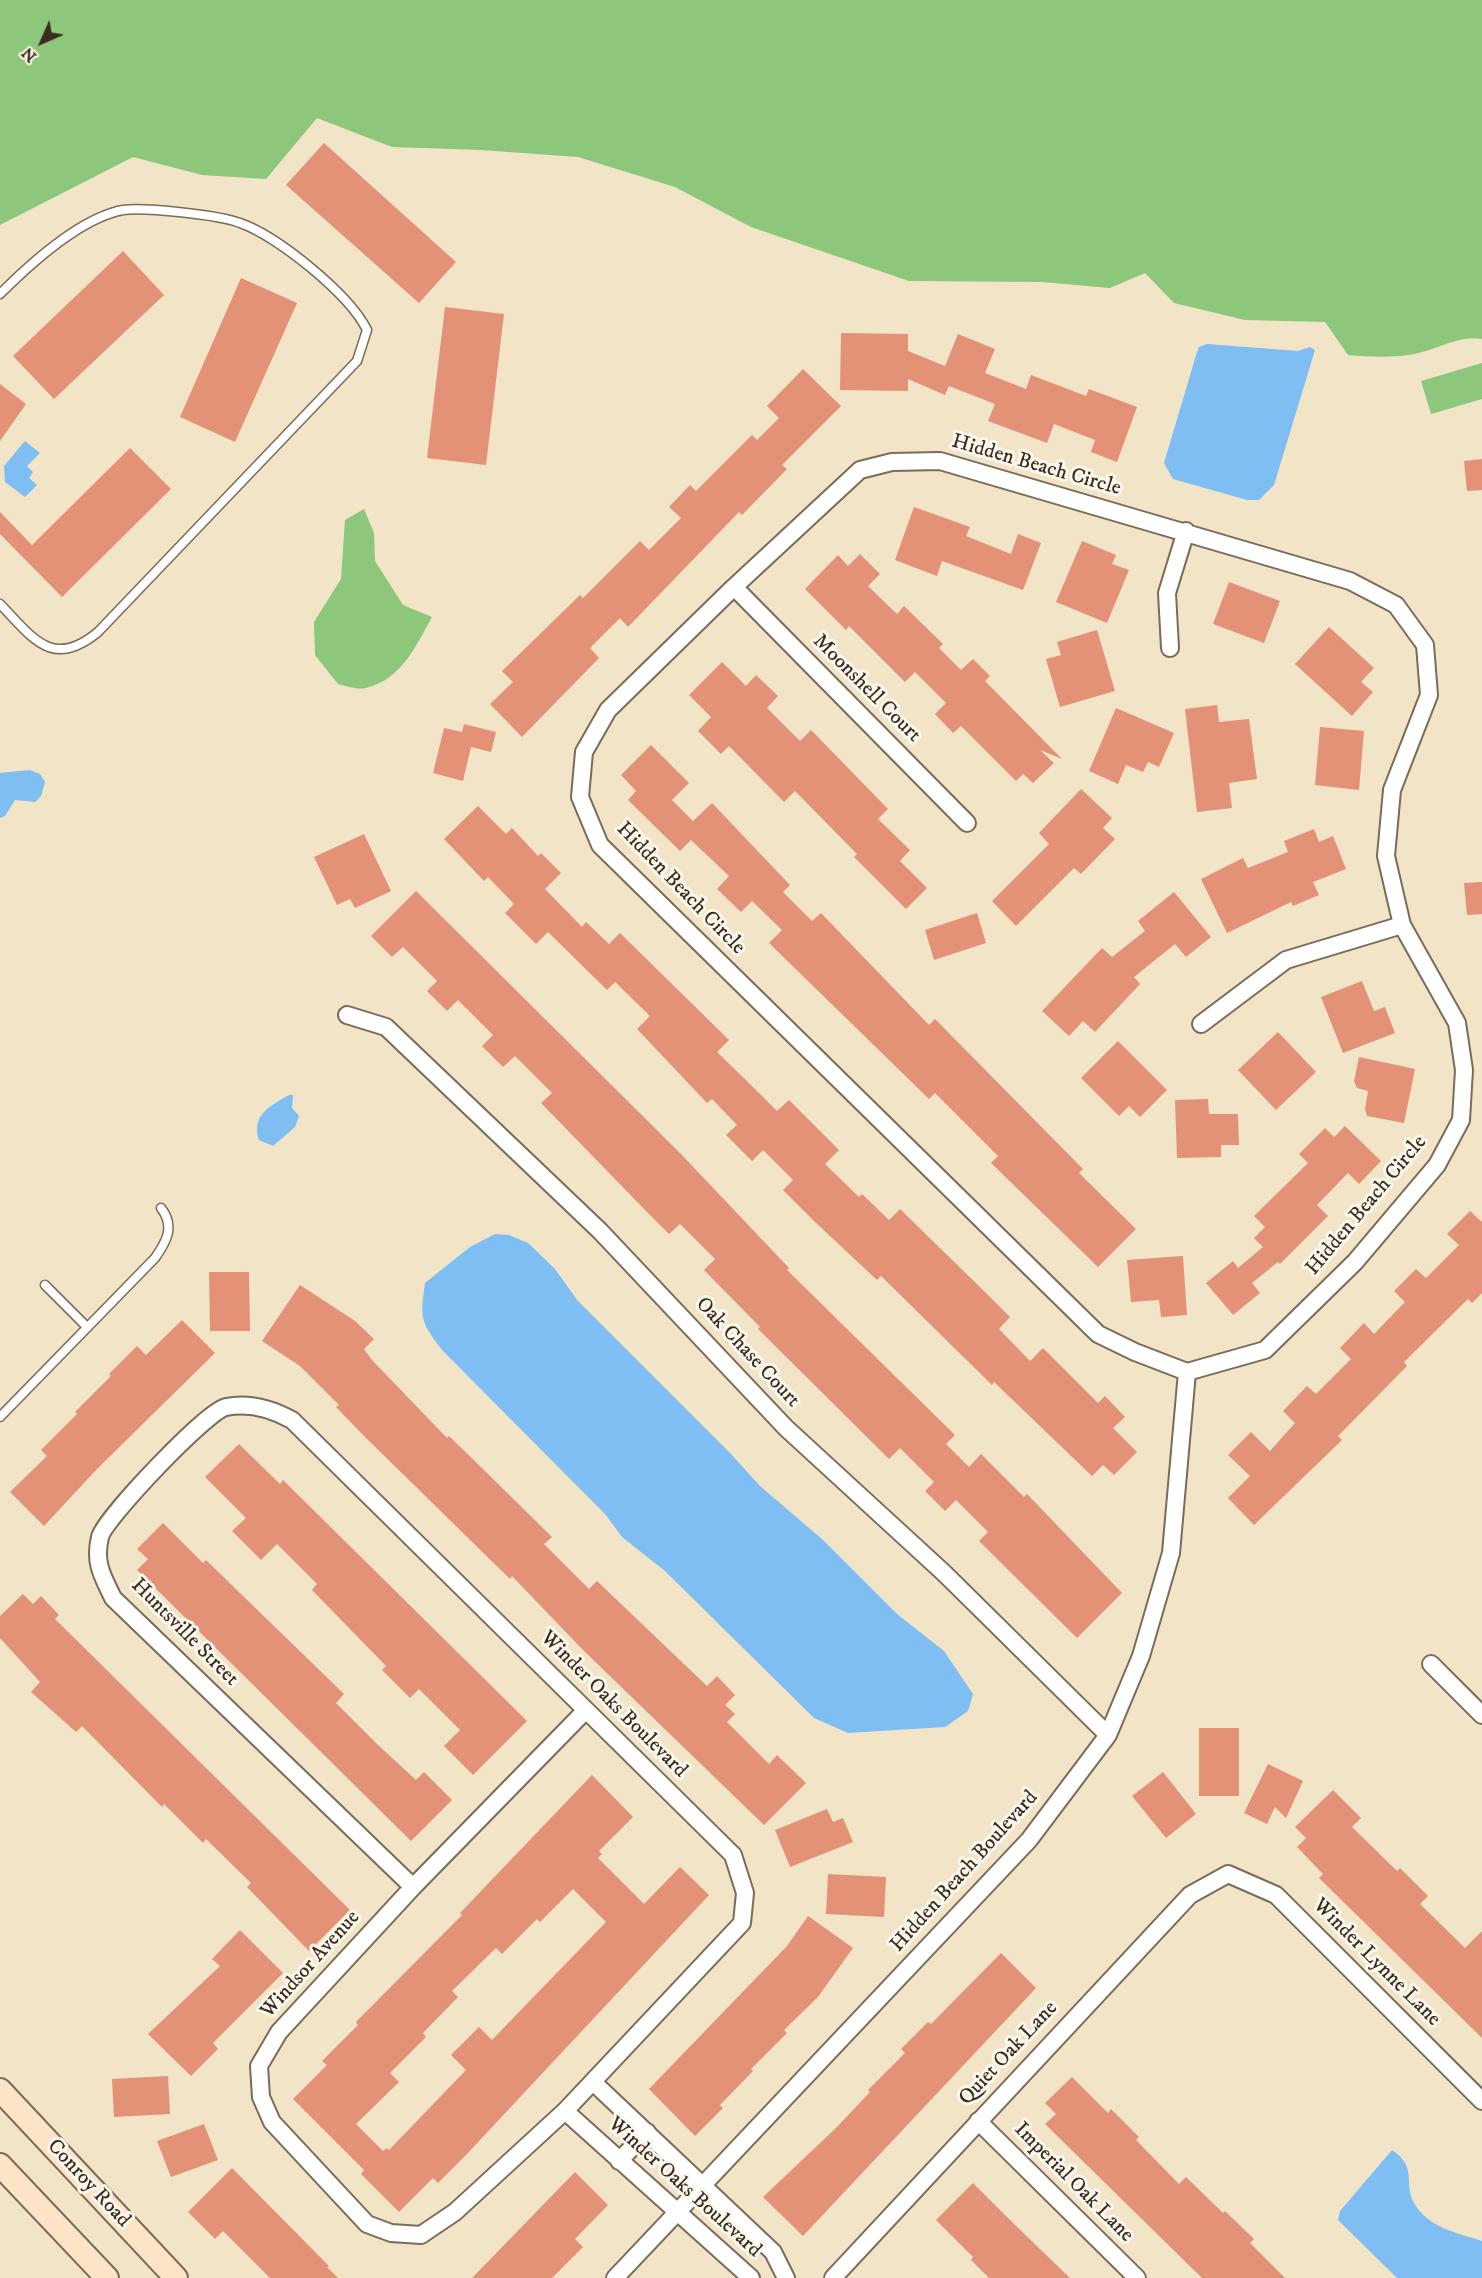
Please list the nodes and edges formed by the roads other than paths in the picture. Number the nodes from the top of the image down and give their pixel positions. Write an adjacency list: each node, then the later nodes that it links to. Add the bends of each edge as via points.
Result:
1 (0, 294): 4 (lane, via 75,230 122,210 168,211 240,223 301,258 360,315 367,330 357,361 81,646 58,651 35,640)
2 (1186, 531): 3 (street, Hidden Beach Circle, via 940,461 892,462 860,470); 5 (street, via 1167,593); 7 (street, Hidden Beach Circle, via 1350,581 1396,605 1425,645 1429,695 1392,790 1386,856)
3 (734, 587): 6 (street, Moonshell Court); 13 (street, Hidden Beach Circle, via 608,710 584,752 580,797 600,845 1098,1335)
4 (0, 604)
5 (1170, 648)
6 (967, 823)
7 (1402, 925): 9 (street, via 1286,960); 13 (street, Hidden Beach Circle, via 1457,1023 1464,1070 1461,1120 1437,1165 1370,1244 1265,1350)
8 (347, 1015): 19 (street, Oak Chase Court, via 386,1027 600,1231 786,1428 944,1573)
9 (1200, 1024)
10 (161, 1208): 12 (lane, via 169,1226 167,1240 155,1258)
11 (45, 1286): 12 (lane)
12 (87, 1327): 15 (lane)
13 (1187, 1372): 19 (street, Hidden Beach Boulevard, via 1171,1553 1141,1656)
14 (245, 1405): 17 (street, Winder Oaks Boulevard, via 272,1409 292,1420); 21 (street, Huntsville Street, via 224,1407 204,1420 122,1506 100,1535 97,1563 113,1598)
15 (0, 1417)
16 (1431, 1664): 18 (street)
17 (586, 1710): 21 (street, Windsor Avenue); 22 (street, Winder Oaks Boulevard, via 733,1855 745,1893 742,1923)
18 (1482, 1715)
19 (1108, 1735): 30 (street, Hidden Beach Boulevard, via 1029,1840)
20 (1228, 1874): 24 (street, Winder Lynne Lane, via 1276,1895); 26 (street, Quiet Oak Lane, via 1190,1894)
21 (413, 1887): 25 (street, Windsor Avenue, via 279,2032 259,2066 261,2097 272,2122 368,2224 391,2233 421,2235 455,2212)
22 (593, 2082): 25 (street, Winder Oaks Boulevard); 27 (street, Winder Oaks Boulevard)
23 (0, 2090): 33 (main road, Conroy Road)
24 (1482, 2101)
25 (565, 2111): 28 (street, Winder Oaks Boulevard)
26 (978, 2121): 37 (street, Quiet Oak Lane); 38 (street, Imperial Oak Lane)
27 (647, 2132): 28 (street); 30 (street, Winder Oaks Boulevard)
28 (619, 2161): 31 (street, Winder Oaks Boulevard)
29 (0, 2165): 32 (main road)
30 (704, 2186): 31 (street, Hidden Beach Boulevard); 36 (street, Winder Oaks Boulevard, via 773,2252)
31 (677, 2213): 34 (street, Hidden Beach Boulevard); 35 (street, Winder Oaks Boulevard)
32 (107, 2278)
33 (176, 2278)
34 (615, 2278)
35 (751, 2278)
36 (786, 2278)
37 (832, 2278)
38 (1137, 2278)

